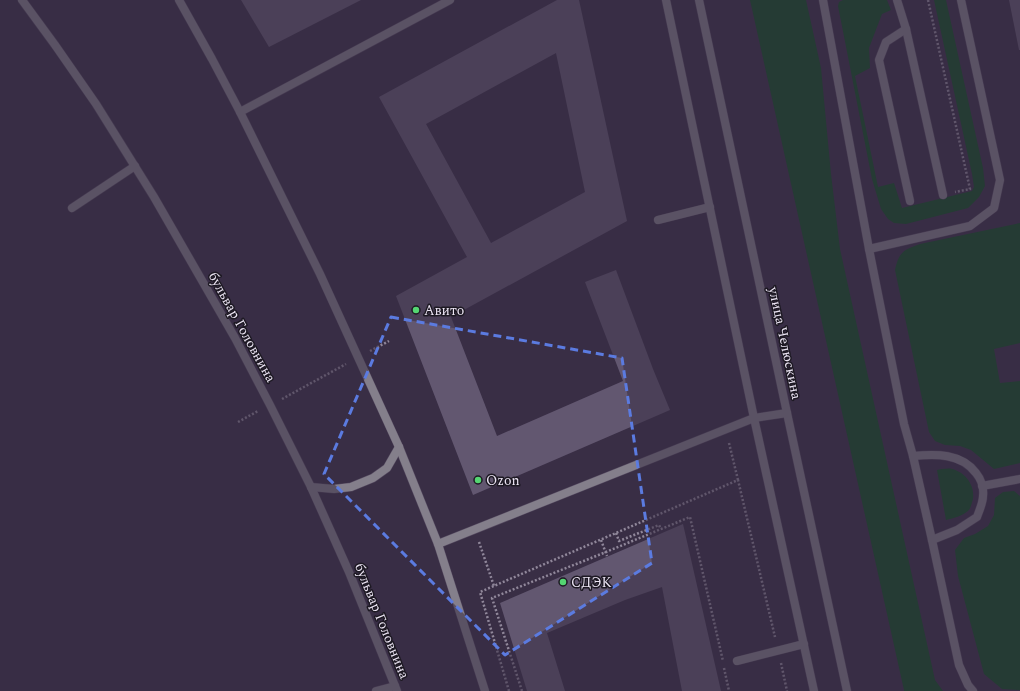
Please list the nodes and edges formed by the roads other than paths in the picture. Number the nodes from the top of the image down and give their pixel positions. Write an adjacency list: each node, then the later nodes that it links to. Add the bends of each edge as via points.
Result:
1 (22, 0): 11 (street, бульвар Головнина, via 96,104)
2 (179, 0): 10 (street)
3 (450, 0): 10 (street)
4 (666, 0): 14 (street)
5 (699, 0): 18 (street, улица Челюскина)
6 (823, 0): 17 (street)
7 (897, 0): 9 (street)
8 (961, 0): 17 (street, via 1000,180 994,208 970,226)
9 (906, 29): 12 (street); 13 (street, via 886,42 879,60)
10 (240, 112): 20 (street, via 320,274)
11 (135, 166): 15 (street); 24 (street, бульвар Головнина, via 231,332)
12 (943, 195)
13 (910, 201)
14 (710, 207): 16 (street); 19 (street)
15 (72, 208)
16 (658, 220)
17 (869, 249): 21 (street, via 904,424)
18 (786, 413): 19 (street); 33 (street, улица Челюскина)
19 (754, 418): 26 (street); 27 (street)
20 (399, 447): 24 (street, via 388,468 373,478 351,487); 26 (street)
21 (913, 456): 23 (street, via 960,459 971,466 981,478); 25 (street)
22 (1020, 479): 23 (street)
23 (982, 486): 25 (street, via 983,496 977,517 957,530)
24 (311, 487): 29 (street, бульвар Головнина, via 349,572)
25 (932, 540): 34 (street, via 959,666)
26 (438, 544): 31 (street)
27 (804, 644): 28 (street); 32 (street)
28 (737, 661)
29 (396, 689): 30 (street)
30 (376, 691)
31 (485, 691)
32 (814, 691)
33 (847, 691)
34 (973, 691)

